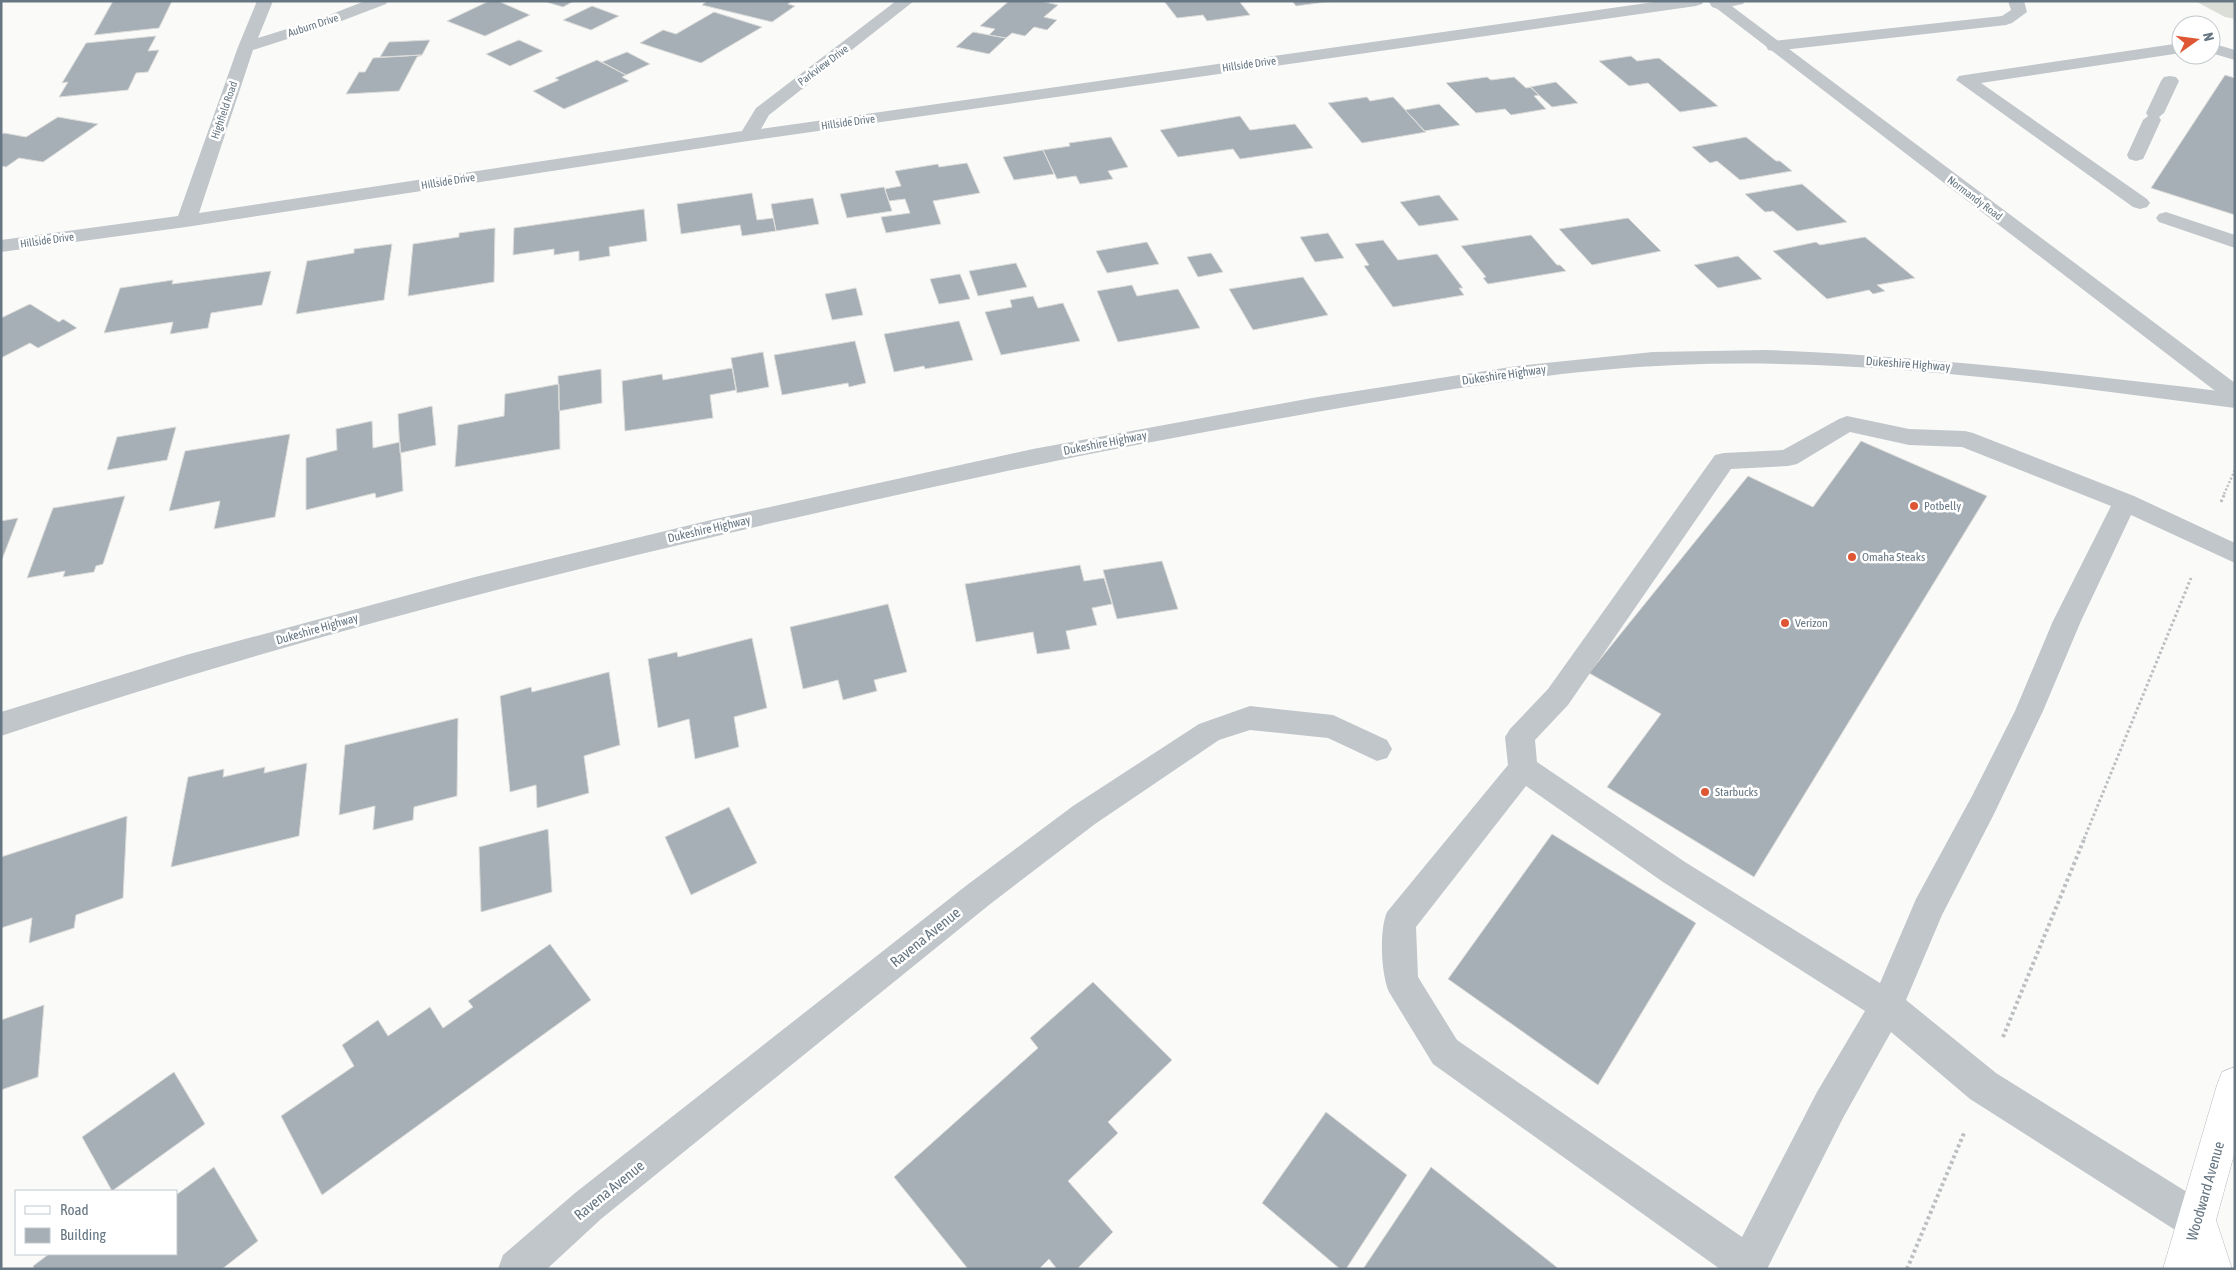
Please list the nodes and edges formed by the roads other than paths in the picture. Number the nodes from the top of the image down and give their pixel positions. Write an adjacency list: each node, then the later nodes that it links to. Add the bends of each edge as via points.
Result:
1 (265, 1): 7 (street, Highfield Road)
2 (380, 1): 7 (street, Auburn Drive)
3 (906, 1): 13 (street, Parkview Drive, via 762,112)
4 (1696, 1): 13 (street, Hillside Drive)
5 (2016, 1): 8 (street, via 2019,12 2006,20)
6 (1724, 2): 8 (street, Normandy Road)
7 (246, 46): 17 (street, Highfield Road)
8 (1774, 46): 20 (street, Normandy Road)
9 (2171, 49): 15 (street, via 1964,80)
10 (2221, 55): 11 (street)
11 (2234, 65)
12 (2170, 81): 14 (street)
13 (748, 136): 17 (street, Hillside Drive)
14 (2136, 155)
15 (2140, 203)
16 (2166, 218): 18 (street)
17 (186, 221): 19 (street, Hillside Drive)
18 (2235, 242)
19 (1, 246)
20 (2235, 394)
21 (2235, 401): 24 (street, Dukeshire Highway, via 1980,369 1787,358 1641,360 1476,379 1125,439 643,544 417,601 219,656)
22 (2125, 502): 23 (street); 26 (street, via 1965,439 1909,437 1847,424 1788,458 1724,461 1558,696 1520,737); 27 (street, via 1988,797 1928,909)
23 (2235, 554)
24 (1, 724)
25 (1377, 749): 31 (street, Ravena Avenue, via 1333,727 1285,721 1250,718 1209,732 1084,815 978,895 588,1206)
26 (1523, 768): 27 (street, via 1674,872); 30 (street, via 1399,923 1401,981 1445,1052)
27 (1887, 1006): 29 (street, via 1984,1086); 30 (street, via 1830,1105)
28 (2235, 1085): 29 (main road, Woodward Avenue)
29 (2197, 1221): 32 (main road, Woodward Avenue); 33 (main road)
30 (1747, 1267)
31 (517, 1269)
32 (2183, 1269)
33 (2213, 1269)

